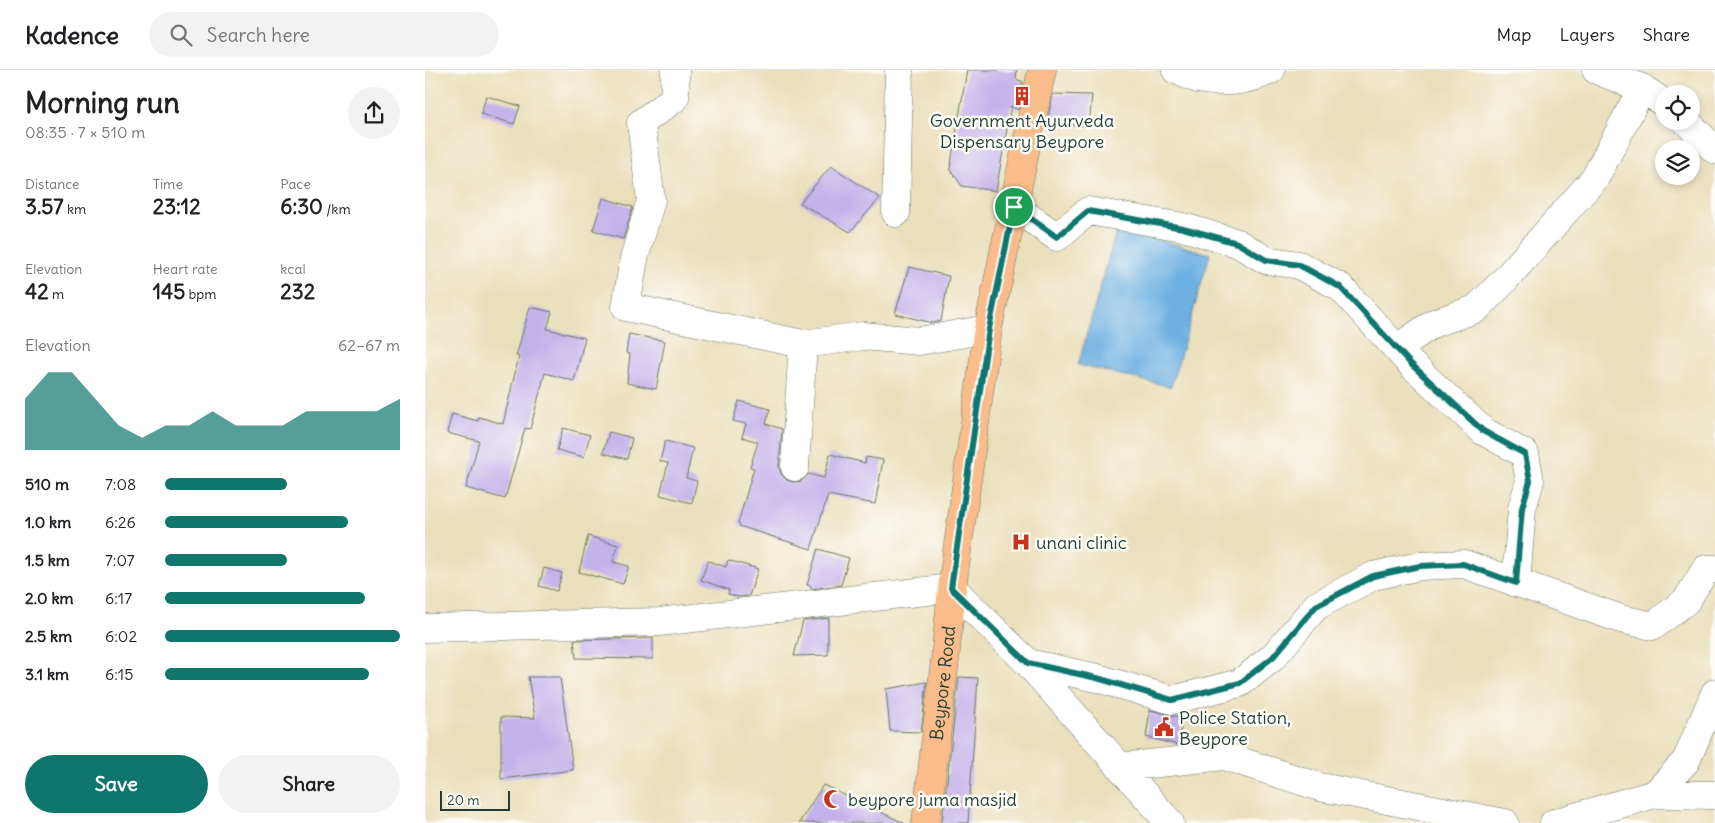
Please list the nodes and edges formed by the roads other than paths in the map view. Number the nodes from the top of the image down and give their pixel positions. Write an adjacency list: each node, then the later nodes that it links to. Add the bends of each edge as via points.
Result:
1 (675, 70): 13 (street, via 675,98 641,123 651,200 634,259 626,307)
2 (899, 70): 11 (street)
3 (1041, 70): 10 (main road, Beypore Road)
4 (1176, 70): 5 (street, via 1197,79 1230,82)
5 (1271, 70)
6 (1596, 70): 7 (street)
7 (1653, 90): 14 (street, via 1595,178 1502,283 1476,309 1434,323)
8 (1696, 130): 9 (street)
9 (1715, 150)
10 (1014, 207): 12 (main road, Beypore Road); 14 (street, via 1057,237 1088,211 1183,228 1237,243 1266,260 1299,265 1340,287)
11 (896, 212)
12 (989, 329): 13 (street, via 919,341 863,336); 18 (main road, Beypore Road)
13 (803, 344): 15 (street)
14 (1397, 348): 17 (street, via 1483,431 1525,454 1530,481 1522,508)
15 (795, 467)
16 (1715, 569): 17 (street, via 1706,569 1686,601 1653,626 1621,619)
17 (1516, 583): 20 (street, via 1463,564 1420,566 1373,576 1316,606 1273,657 1240,683 1172,700 1097,678)
18 (951, 588): 19 (street, via 659,622); 20 (street); 25 (main road, Beypore Road)
19 (425, 628)
20 (1028, 663): 22 (street)
21 (1715, 693): 23 (street, via 1686,761)
22 (1121, 767): 26 (street); 27 (street, via 1224,756 1320,787)
23 (1655, 794): 24 (street); 28 (street)
24 (1715, 795)
25 (925, 823)
26 (1170, 823)
27 (1505, 823)
28 (1554, 823)

